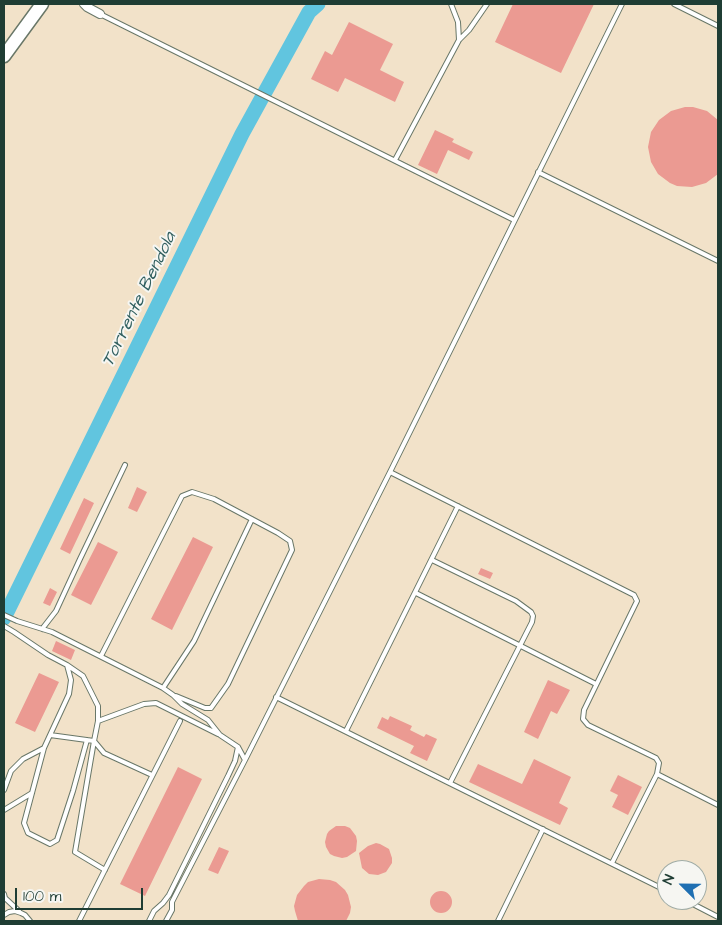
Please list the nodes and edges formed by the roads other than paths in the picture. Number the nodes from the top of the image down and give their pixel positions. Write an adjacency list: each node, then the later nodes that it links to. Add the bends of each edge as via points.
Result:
1 (42, 4): 10 (main road)
2 (84, 4): 7 (street)
3 (451, 4): 9 (lane, via 458,22)
4 (487, 4): 9 (lane)
5 (622, 4): 12 (lane)
6 (674, 4): 8 (lane)
7 (100, 14): 11 (lane)
8 (718, 26)
9 (459, 40): 11 (lane)
10 (4, 56)
11 (395, 160): 13 (lane)
12 (538, 172): 13 (lane); 14 (lane)
13 (514, 220): 16 (lane)
14 (718, 261)
15 (125, 465): 23 (lane, via 56,611)
16 (390, 472): 17 (lane); 30 (lane)
17 (458, 506): 19 (lane); 27 (lane, via 634,595 637,601)
18 (252, 519): 25 (lane, via 214,499 192,492 182,496); 28 (lane, via 194,641); 29 (lane, via 290,542 292,550 228,684 211,708)
19 (432, 560): 20 (lane); 24 (lane, via 516,601 531,612 532,622)
20 (416, 593): 24 (lane); 33 (lane)
21 (4, 615): 23 (lane)
22 (4, 626): 26 (lane)
23 (42, 629): 25 (lane)
24 (520, 646): 27 (lane); 43 (lane)
25 (100, 656): 28 (lane)
26 (67, 665): 31 (lane, via 83,676 98,706); 34 (lane, via 72,680 69,694)
27 (596, 684): 41 (lane, via 582,719 588,725 656,758 659,763)
28 (163, 688): 29 (lane)
29 (174, 695): 35 (lane, via 182,704 208,720)
30 (276, 697): 33 (lane); 40 (lane)
31 (98, 721): 35 (lane, via 144,704 156,703); 37 (lane)
32 (180, 721): 42 (lane)
33 (346, 731): 43 (lane)
34 (50, 735): 36 (lane); 39 (lane)
35 (220, 735): 38 (lane)
36 (87, 740): 37 (lane); 45 (lane, via 57,840 50,844 28,833 24,823)
37 (94, 741): 42 (lane, via 104,753); 50 (lane, via 75,852)
38 (238, 747): 40 (lane); 59 (lane, via 235,761 169,895)
39 (44, 748): 44 (lane, via 11,771); 45 (lane)
40 (245, 760): 60 (lane, via 172,902)
41 (657, 774): 46 (lane); 49 (lane)
42 (152, 775): 50 (lane)
43 (450, 783): 48 (lane)
44 (4, 790)
45 (32, 793): 47 (lane)
46 (718, 805)
47 (4, 810)
48 (543, 830): 49 (lane); 61 (lane)
49 (612, 863): 51 (lane)
50 (105, 870): 58 (lane)
51 (657, 886)
52 (4, 894): 54 (lane)
53 (705, 910): 56 (lane)
54 (21, 912): 55 (lane); 57 (lane)
55 (4, 915)
56 (718, 917)
57 (30, 921)
58 (79, 921)
59 (148, 921)
60 (166, 921)
61 (498, 921)

